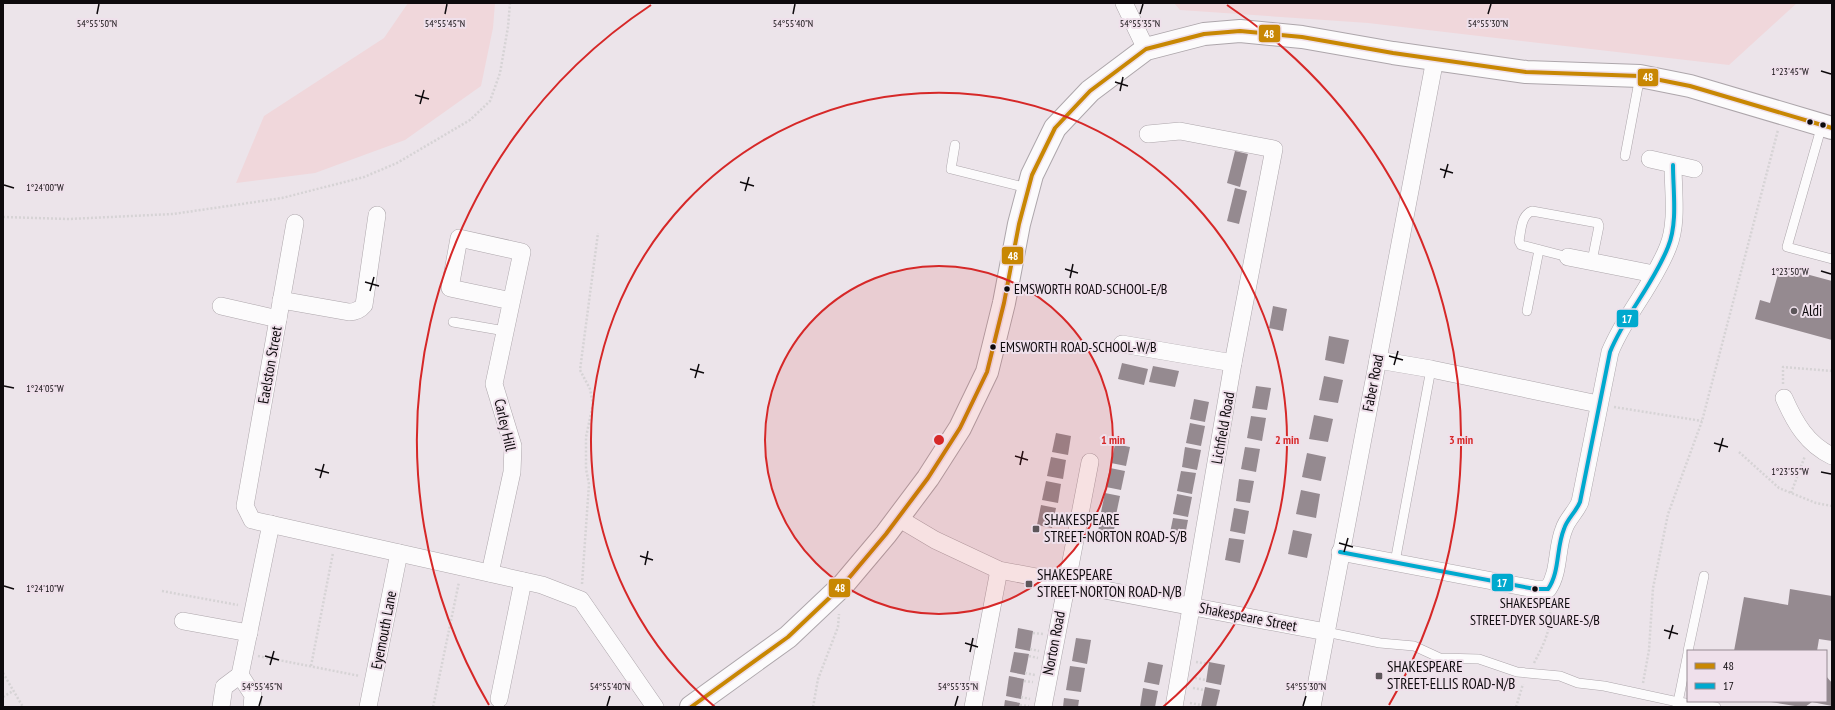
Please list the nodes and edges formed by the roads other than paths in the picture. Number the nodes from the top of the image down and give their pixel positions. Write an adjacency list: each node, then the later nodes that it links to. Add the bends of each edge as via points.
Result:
1 (1124, 3): 2 (street)
2 (1146, 49): 3 (street, via 1204,34 1240,31 1302,37); 12 (street, via 1090,91 1055,128)
3 (1435, 59): 4 (street, via 1526,72); 28 (street, Faber Road)
4 (1640, 76): 5 (street, via 1690,86); 8 (lane)
5 (1827, 126): 17 (lane, via 1788,247)
6 (1148, 134): 29 (street, Lichfield Road, via 1180,131 1274,149)
7 (955, 145): 12 (lane, via 951,169)
8 (1625, 156)
9 (1650, 159): 10 (street)
10 (1673, 165): 11 (street); 19 (street, via 1673,222 1668,247)
11 (1694, 169)
12 (1028, 188): 35 (street, via 987,372 960,428 928,478)
13 (377, 215): 20 (street, via 362,308 349,312)
14 (295, 223): 20 (street, Eaelston Street)
15 (1539, 250): 16 (lane); 18 (lane, via 1525,247 1519,241 1524,216 1532,211 1598,223); 23 (lane)
16 (1568, 257): 18 (street)
17 (1832, 259)
18 (1592, 262): 19 (street)
19 (1654, 274): 32 (street, via 1614,341)
20 (281, 300): 24 (street, Eaelston Street)
21 (511, 301): 21 (street, Carley Hill, via 522,252 459,238 450,288); 26 (street, Carley Hill)
22 (221, 306): 24 (street)
23 (1527, 311)
24 (278, 319): 36 (street, Eaelston Street, via 245,506 252,520)
25 (453, 322): 26 (lane)
26 (505, 331): 41 (street, Carley Hill, via 494,384 513,446 512,472)
27 (1122, 344): 29 (street)
28 (1378, 360): 30 (street); 37 (street, Faber Road)
29 (1233, 363): 45 (street, Lichfield Road)
30 (1431, 369): 32 (street); 39 (lane)
31 (1784, 398): 33 (street, via 1794,418 1811,441 1819,450)
32 (1598, 404): 39 (street, via 1580,502 1564,528 1554,578 1548,589 1535,589)
33 (1832, 456)
34 (1090, 462): 44 (street, Norton Road)
35 (898, 518): 40 (street, Shakespeare Street, via 935,540); 58 (street, via 843,586 788,637)
36 (271, 524): 38 (street); 48 (street)
37 (1340, 552): 39 (street); 47 (street, Faber Road)
38 (399, 553): 41 (street); 56 (street, Eyemouth Lane)
39 (1395, 562)
40 (999, 570): 44 (street, Shakespeare Street); 59 (street)
41 (490, 573): 43 (street)
42 (1704, 576): 49 (lane)
43 (523, 581): 52 (street); 57 (street, via 542,585 581,600)
44 (1066, 583): 45 (street, Shakespeare Street); 60 (street, Norton Road)
45 (1192, 607): 47 (street, Shakespeare Street); 61 (street, Lichfield Road)
46 (183, 621): 48 (street)
47 (1326, 632): 53 (lane, via 1380,643 1414,646 1440,658 1479,659 1517,672 1560,676 1578,683 1641,694); 62 (street, Faber Road)
48 (249, 633): 51 (street)
49 (1688, 650)
50 (1687, 657): 53 (lane)
51 (240, 675): 54 (street, via 224,687); 55 (street, via 253,695)
52 (499, 699)
53 (1677, 705): 63 (lane)
54 (221, 707)
55 (252, 707)
56 (368, 707)
57 (655, 707)
58 (691, 707)
59 (973, 707)
60 (1042, 707)
61 (1174, 707)
62 (1312, 707)
63 (1716, 707)

